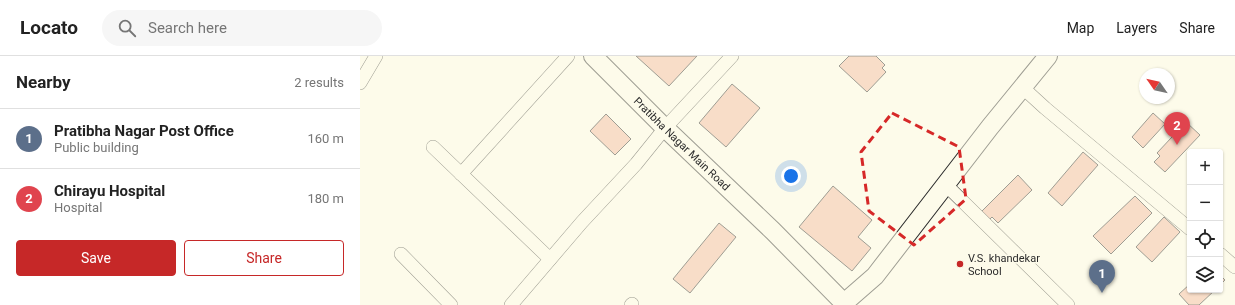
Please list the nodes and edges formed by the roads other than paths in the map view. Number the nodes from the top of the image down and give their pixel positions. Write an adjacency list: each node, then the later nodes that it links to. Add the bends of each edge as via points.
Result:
1 (376, 56): 6 (street)
2 (568, 56): 10 (street)
3 (593, 56): 8 (street, Pratibha Nagar Main Road)
4 (732, 56): 8 (street)
5 (1048, 56): 7 (street)
6 (360, 84)
7 (1022, 87): 11 (street); 12 (street)
8 (665, 128): 15 (street); 17 (street, Pratibha Nagar Main Road, via 773,231)
9 (433, 147): 10 (street)
10 (461, 174): 15 (street)
11 (945, 184): 17 (street, via 875,276); 20 (street)
12 (1187, 226)
13 (401, 254): 18 (street)
14 (1223, 257): 16 (street)
15 (550, 259): 19 (street)
16 (1235, 267)
17 (844, 304)
18 (452, 305)
19 (511, 305)
20 (1068, 305)

